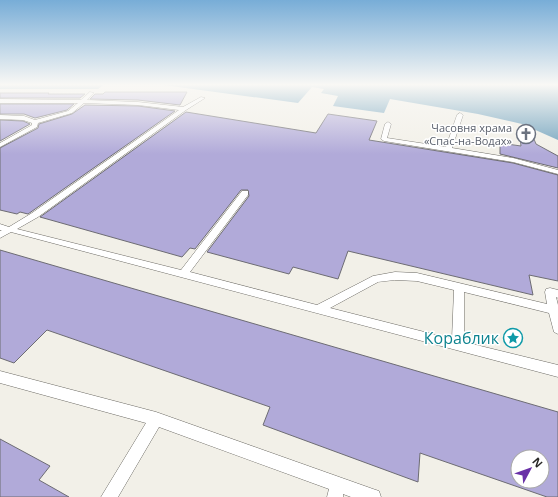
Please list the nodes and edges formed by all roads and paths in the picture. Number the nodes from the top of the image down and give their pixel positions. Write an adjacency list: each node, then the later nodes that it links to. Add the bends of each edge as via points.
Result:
1 (76, 107): 7 (lane, via 70,112)
2 (171, 107): 4 (lane)
3 (187, 107): 4 (lane)
4 (184, 109): 13 (lane, via 35,215)
5 (460, 115): 10 (lane)
6 (0, 117): 7 (lane, via 24,118)
7 (35, 122): 9 (lane, via 35,126)
8 (388, 124): 10 (lane, via 384,139)
9 (0, 145)
10 (449, 149): 11 (lane, via 513,160)
11 (558, 172)
12 (245, 193): 15 (lane)
13 (5, 228): 14 (lane); 15 (lane)
14 (0, 235)
15 (183, 274): 18 (lane)
16 (459, 287): 18 (lane, via 417,277 395,276 376,279); 19 (lane); 21 (lane)
17 (558, 294): 19 (lane, via 550,292)
18 (318, 309): 21 (lane)
19 (554, 310): 20 (lane)
20 (558, 330)
21 (458, 346): 22 (lane)
22 (558, 372)
23 (0, 376): 24 (lane)
24 (156, 419): 25 (lane); 26 (lane)
25 (336, 491): 27 (lane)
26 (109, 497)
27 (373, 497)

